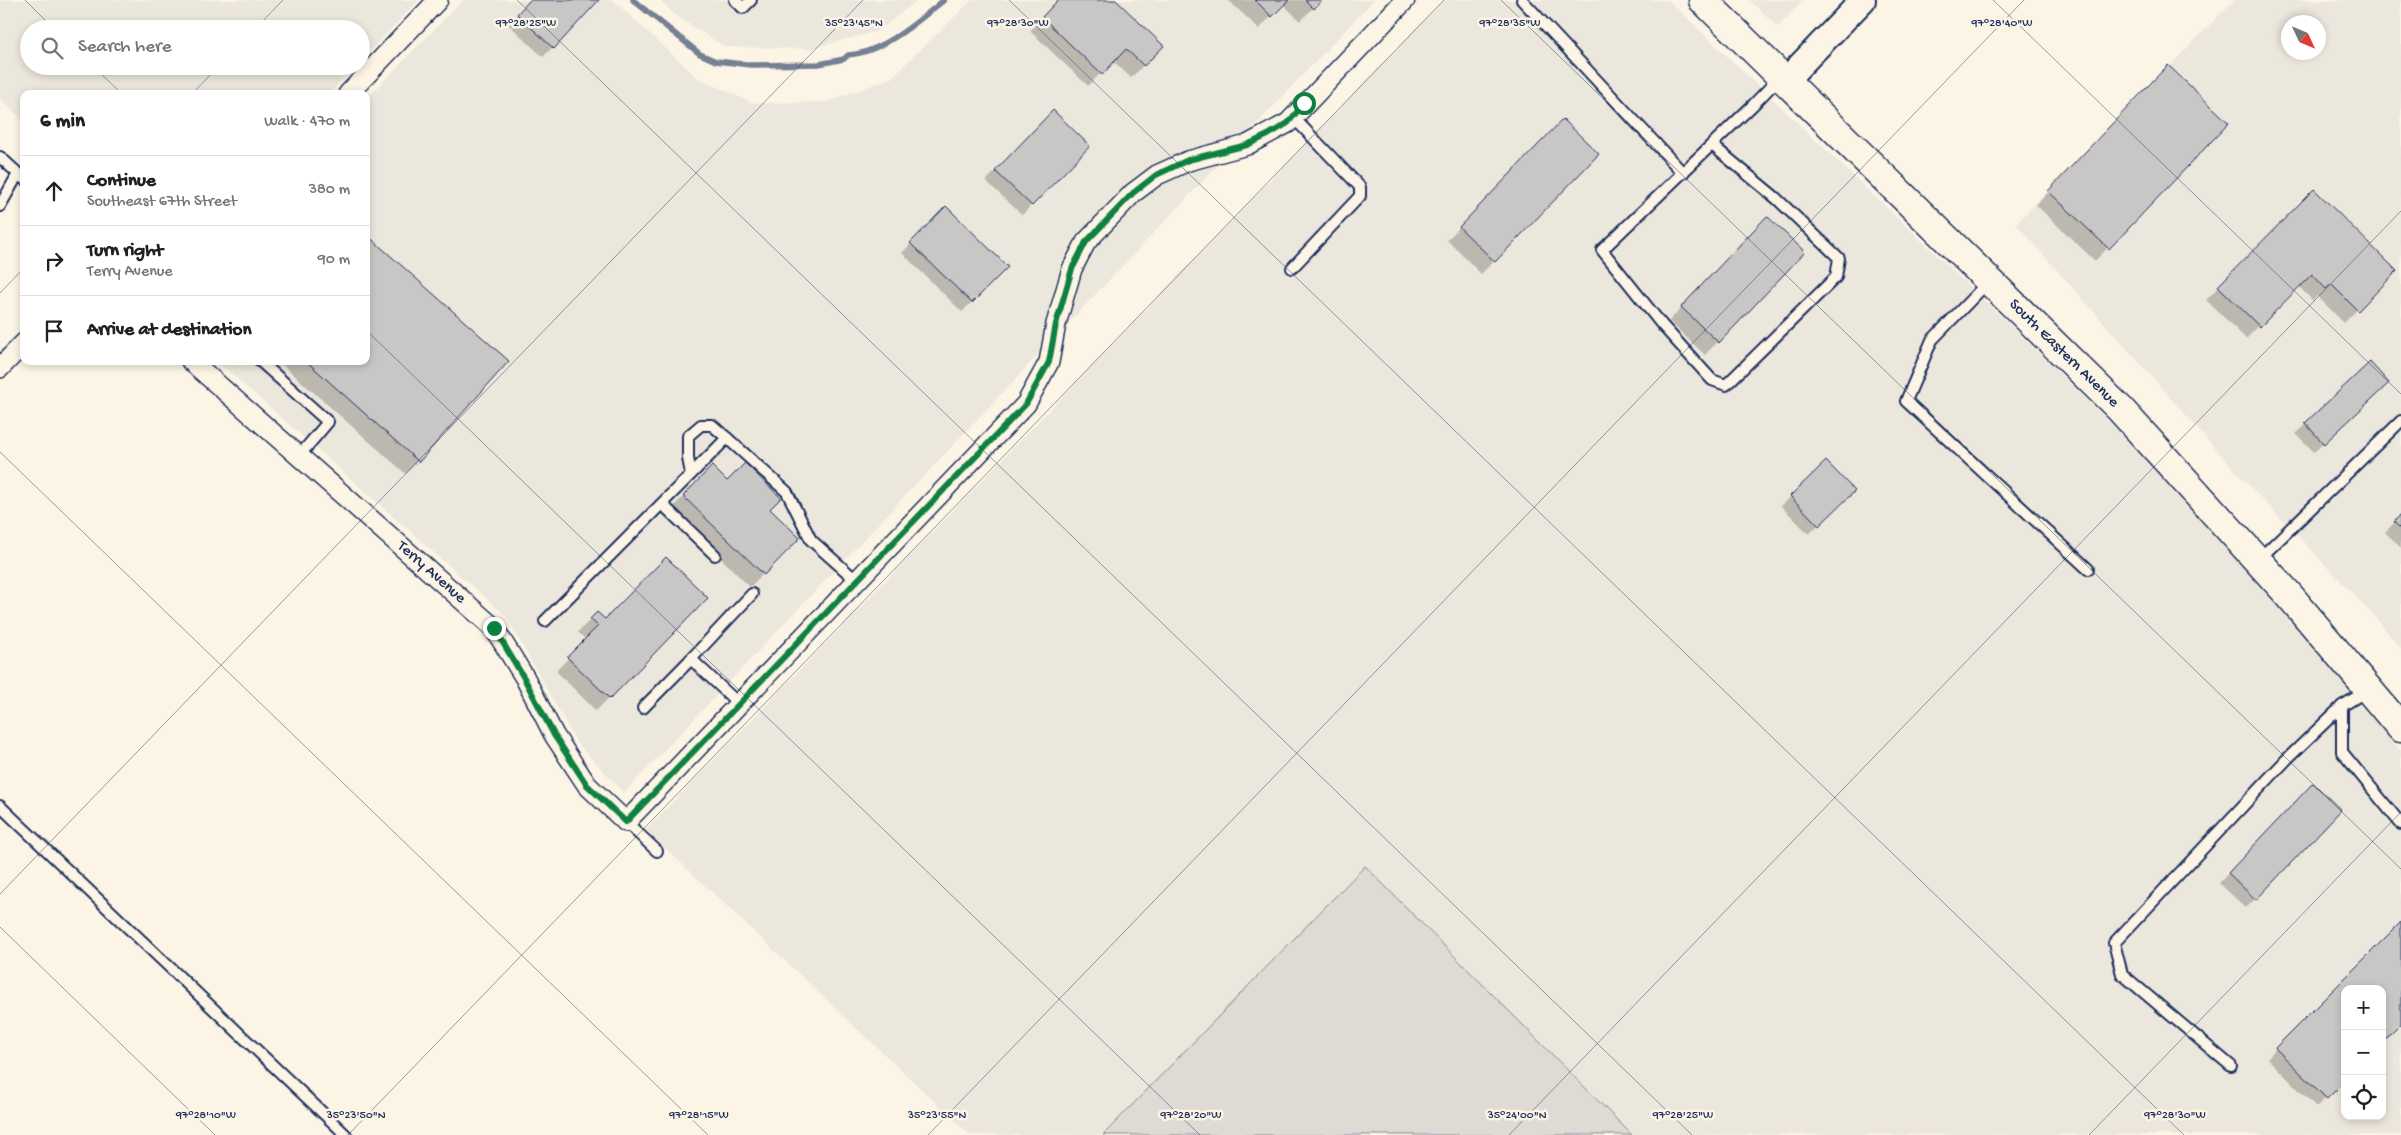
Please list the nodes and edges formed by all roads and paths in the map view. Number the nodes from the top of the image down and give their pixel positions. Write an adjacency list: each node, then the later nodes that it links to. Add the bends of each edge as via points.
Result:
1 (438, 0): 8 (street)
2 (735, 0): 3 (lane, via 743,8)
3 (752, 0)
4 (1522, 0): 15 (lane)
5 (1703, 0): 10 (main road, South Eastern Avenue)
6 (1863, 0): 10 (street)
7 (1396, 3): 12 (street)
8 (370, 71)
9 (366, 75): 11 (street)
10 (1783, 78): 13 (lane); 20 (main road, South Eastern Avenue)
11 (352, 90)
12 (1293, 117): 19 (lane, via 1360,187 1360,196); 33 (street, via 1288,123 1247,145 1188,160 1156,175 1133,193 1086,242 1072,269 1049,362 1026,404)
13 (1712, 145): 15 (lane); 15 (lane, via 1776,198 1839,258 1836,277 1726,385 1712,380 1662,325 1602,250)
14 (0, 157): 16 (lane)
15 (1683, 173)
16 (20, 175)
17 (20, 177): 18 (lane)
18 (0, 206)
19 (1292, 268)
20 (1990, 280): 31 (main road, South Eastern Avenue, via 2120,409); 32 (lane, via 1932,340 1906,401)
21 (20, 347): 24 (street)
22 (196, 365): 27 (street, Terry Avenue)
23 (264, 365): 27 (lane, via 328,422)
24 (0, 368)
25 (2401, 421): 31 (lane)
26 (727, 438): 28 (lane); 28 (lane, via 712,425 701,425 688,436); 33 (lane, via 787,492 812,540)
27 (300, 456): 43 (street, Terry Avenue, via 494,628 554,735 587,785)
28 (691, 474): 29 (lane)
29 (662, 504): 30 (lane); 35 (lane)
30 (715, 554)
31 (2258, 561): 37 (main road, South Eastern Avenue)
32 (2088, 569)
33 (857, 581): 38 (street)
34 (752, 594): 36 (lane)
35 (544, 621)
36 (691, 659): 38 (lane); 40 (lane)
37 (2369, 690): 39 (lane); 41 (main road, South Eastern Avenue)
38 (739, 704): 43 (street)
39 (2342, 706): 44 (lane, via 2342,752); 46 (lane, via 2287,759 2114,943 2122,974)
40 (643, 708)
41 (2401, 728)
42 (0, 806): 47 (lane)
43 (626, 822): 45 (lane)
44 (2401, 824)
45 (657, 851)
46 (2231, 1066)
47 (346, 1135)

